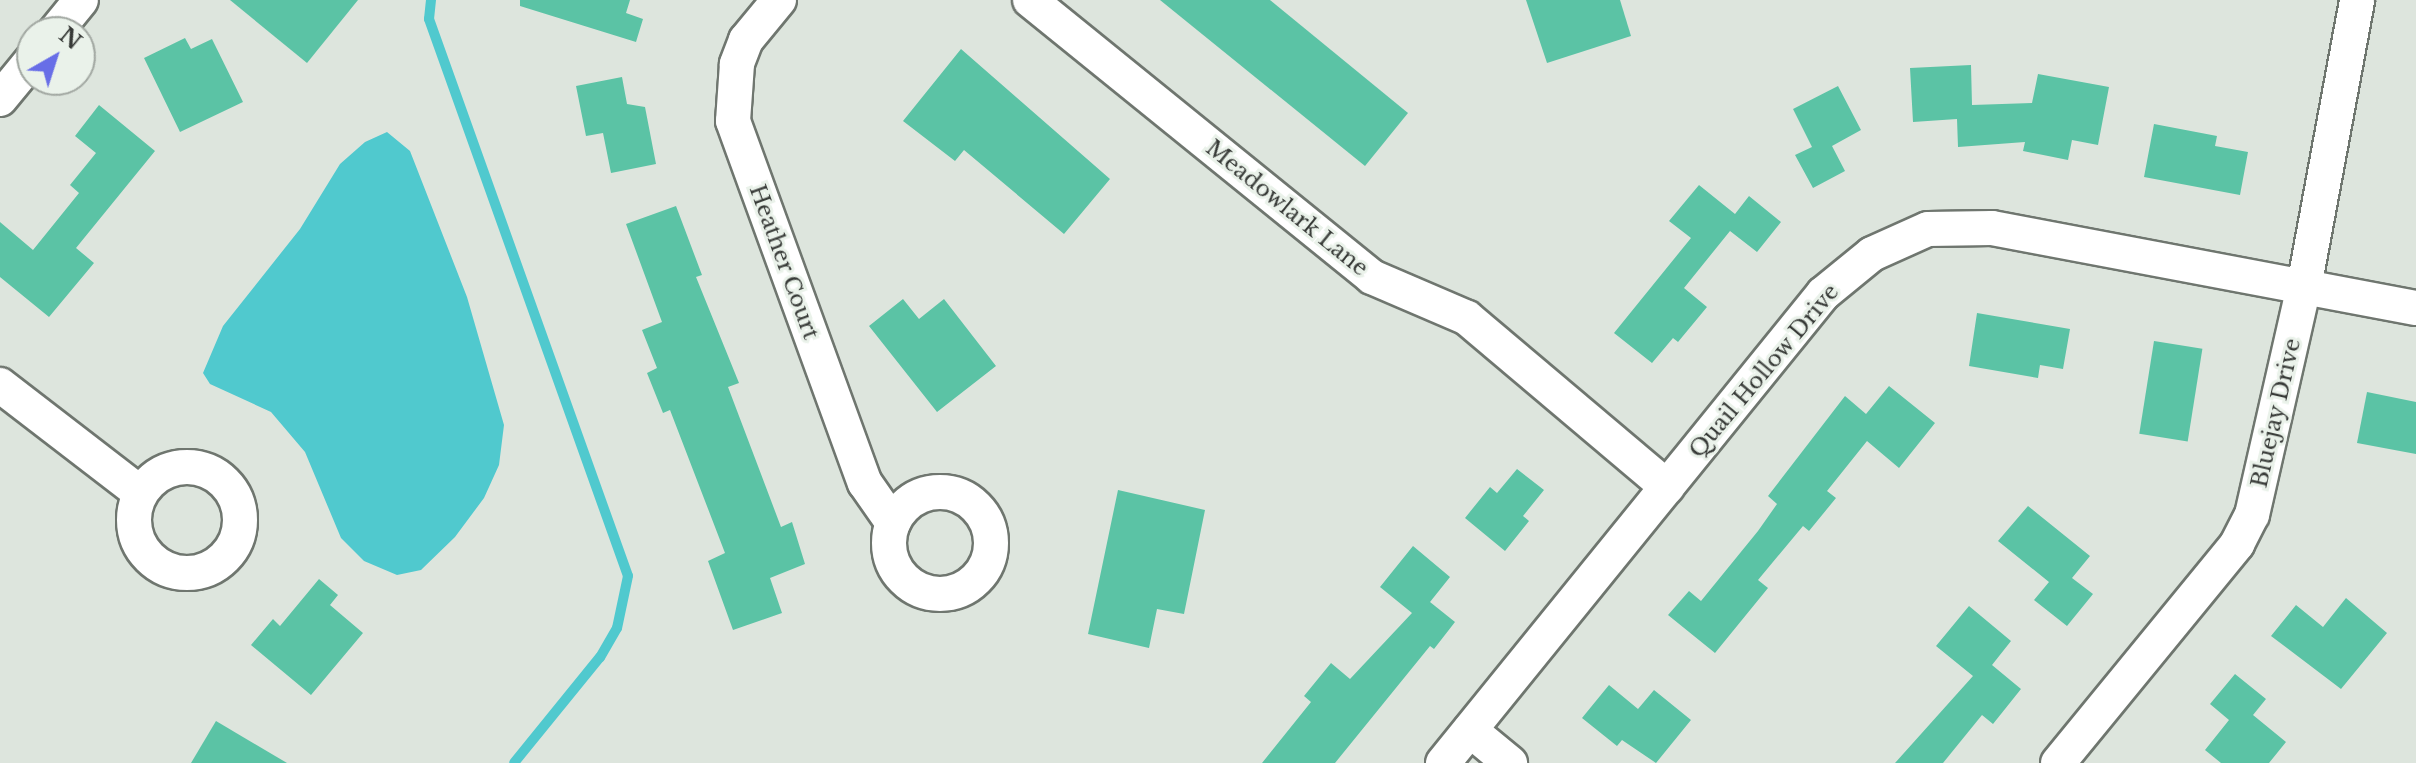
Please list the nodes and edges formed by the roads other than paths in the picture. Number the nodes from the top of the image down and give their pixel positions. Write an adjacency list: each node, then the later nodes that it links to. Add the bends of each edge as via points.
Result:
1 (81, 0): 5 (street)
2 (779, 0): 13 (street, Heather Court, via 742,52 733,121 865,483)
3 (1030, 0): 11 (street, Meadowlark Lane, via 1372,277 1467,318)
4 (2357, 0): 8 (street, Bluejay Drive)
5 (68, 16)
6 (16, 80): 7 (street)
7 (0, 99)
8 (2304, 287): 9 (street, Quail Hollow Drive); 11 (street, Quail Hollow Drive, via 1992,228 1928,229 1872,254 1823,294); 17 (street, Bluejay Drive, via 2252,515 2237,544)
9 (2416, 308)
10 (0, 385): 12 (street)
11 (1667, 487): 14 (street, Quail Hollow Drive)
12 (140, 493)
13 (893, 523)
14 (1470, 730): 15 (street, Quail Hollow Drive); 16 (street)
15 (1443, 763)
16 (1510, 763)
17 (2058, 763)

